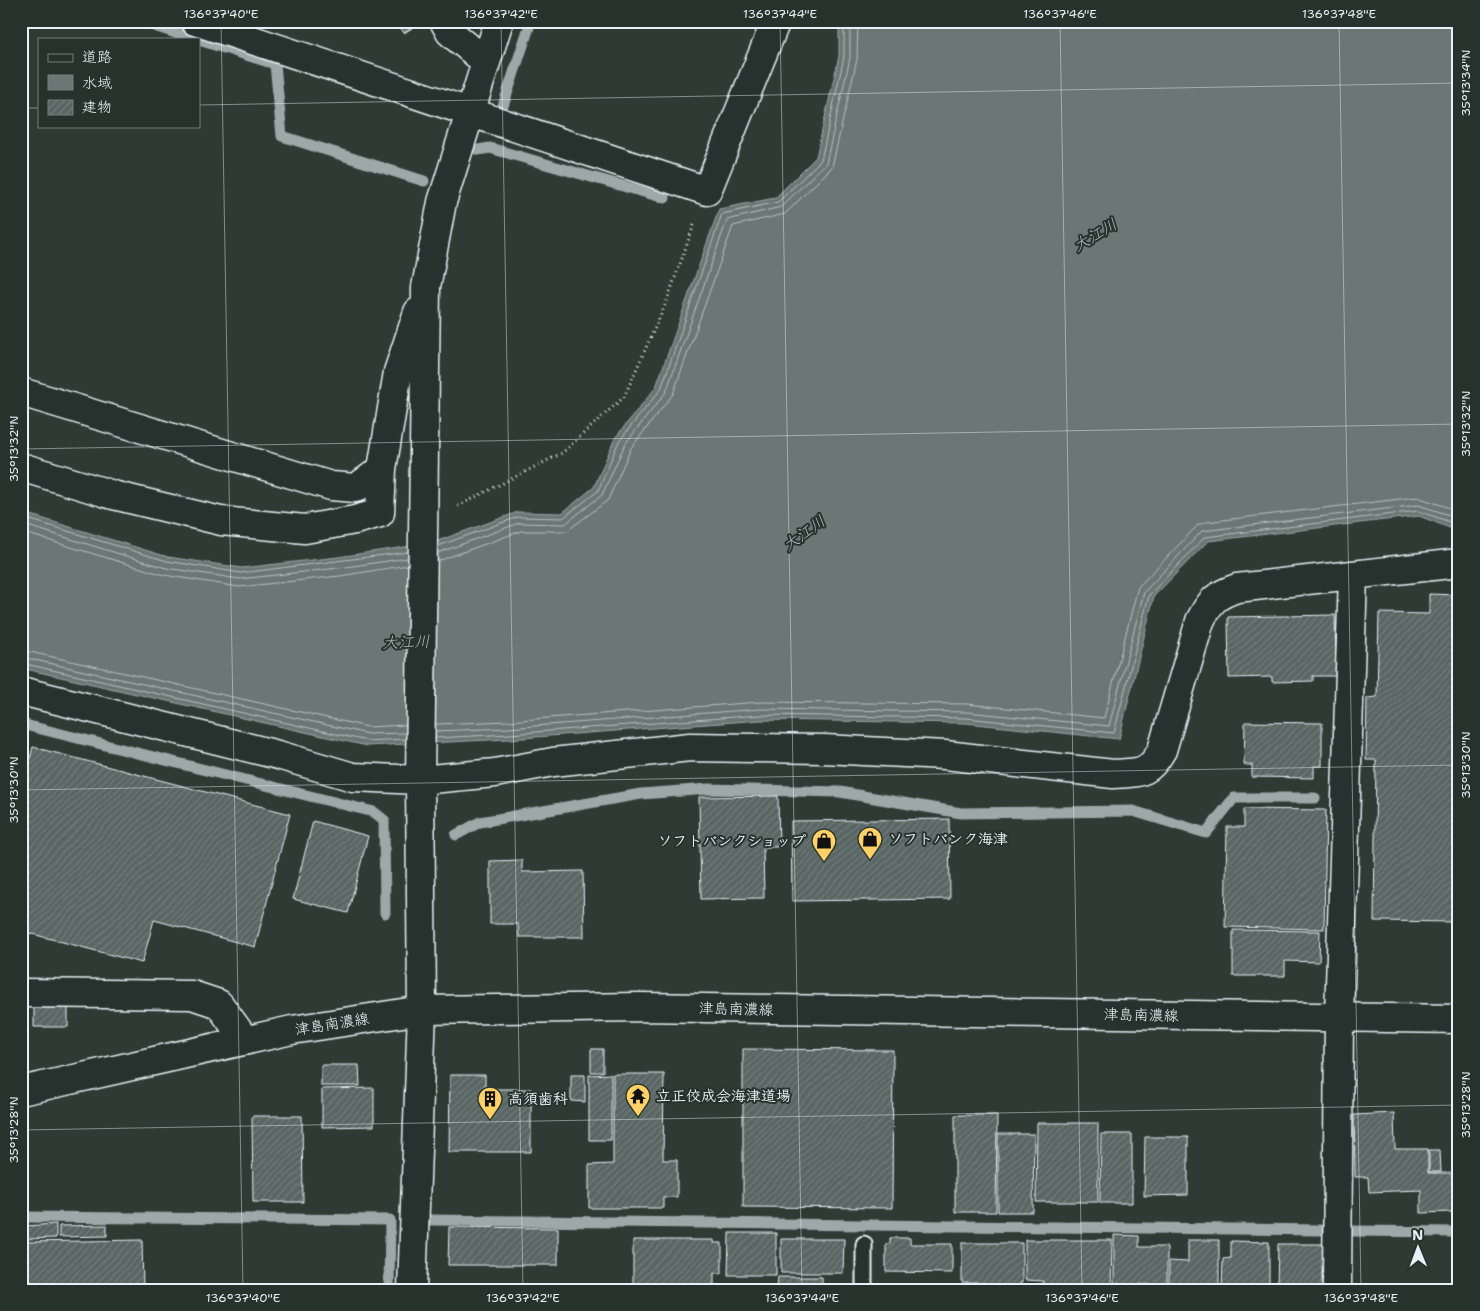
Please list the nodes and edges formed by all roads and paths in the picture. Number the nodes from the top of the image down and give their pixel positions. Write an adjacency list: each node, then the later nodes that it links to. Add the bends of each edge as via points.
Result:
1 (195, 21): 6 (street)
2 (444, 21): 5 (street, via 450,32)
3 (499, 21): 5 (street)
4 (776, 21): 7 (street)
5 (486, 62): 6 (street)
6 (470, 113): 7 (street); 8 (street, via 442,202)
7 (707, 191): 12 (path, via 666,303 624,397 562,453)
8 (426, 287): 11 (street, via 398,372); 16 (street)
9 (21, 392): 11 (street, via 331,486 356,488)
10 (21, 467): 11 (street, via 114,495 220,521 305,529 380,513)
11 (382, 469)
12 (458, 506)
13 (1459, 563): 14 (street)
14 (1353, 574): 16 (street, via 1237,588 1221,593 1200,621 1162,750 1153,766 1136,773 1113,774 945,755 690,747 553,762 495,773); 19 (street)
15 (21, 691): 16 (street, via 278,754 353,777)
16 (421, 771): 18 (street)
17 (21, 993): 21 (street, via 192,995 219,1004)
18 (422, 1010): 19 (street, 津島南濃線, via 630,1007); 21 (street, 津島南濃線); 24 (street)
19 (1339, 1017): 20 (street, 津島南濃線); 26 (street)
20 (1459, 1019)
21 (245, 1040): 22 (street, 津島南濃線)
22 (21, 1091)
23 (864, 1244): 25 (lane)
24 (412, 1290)
25 (864, 1290)
26 (1337, 1290)

